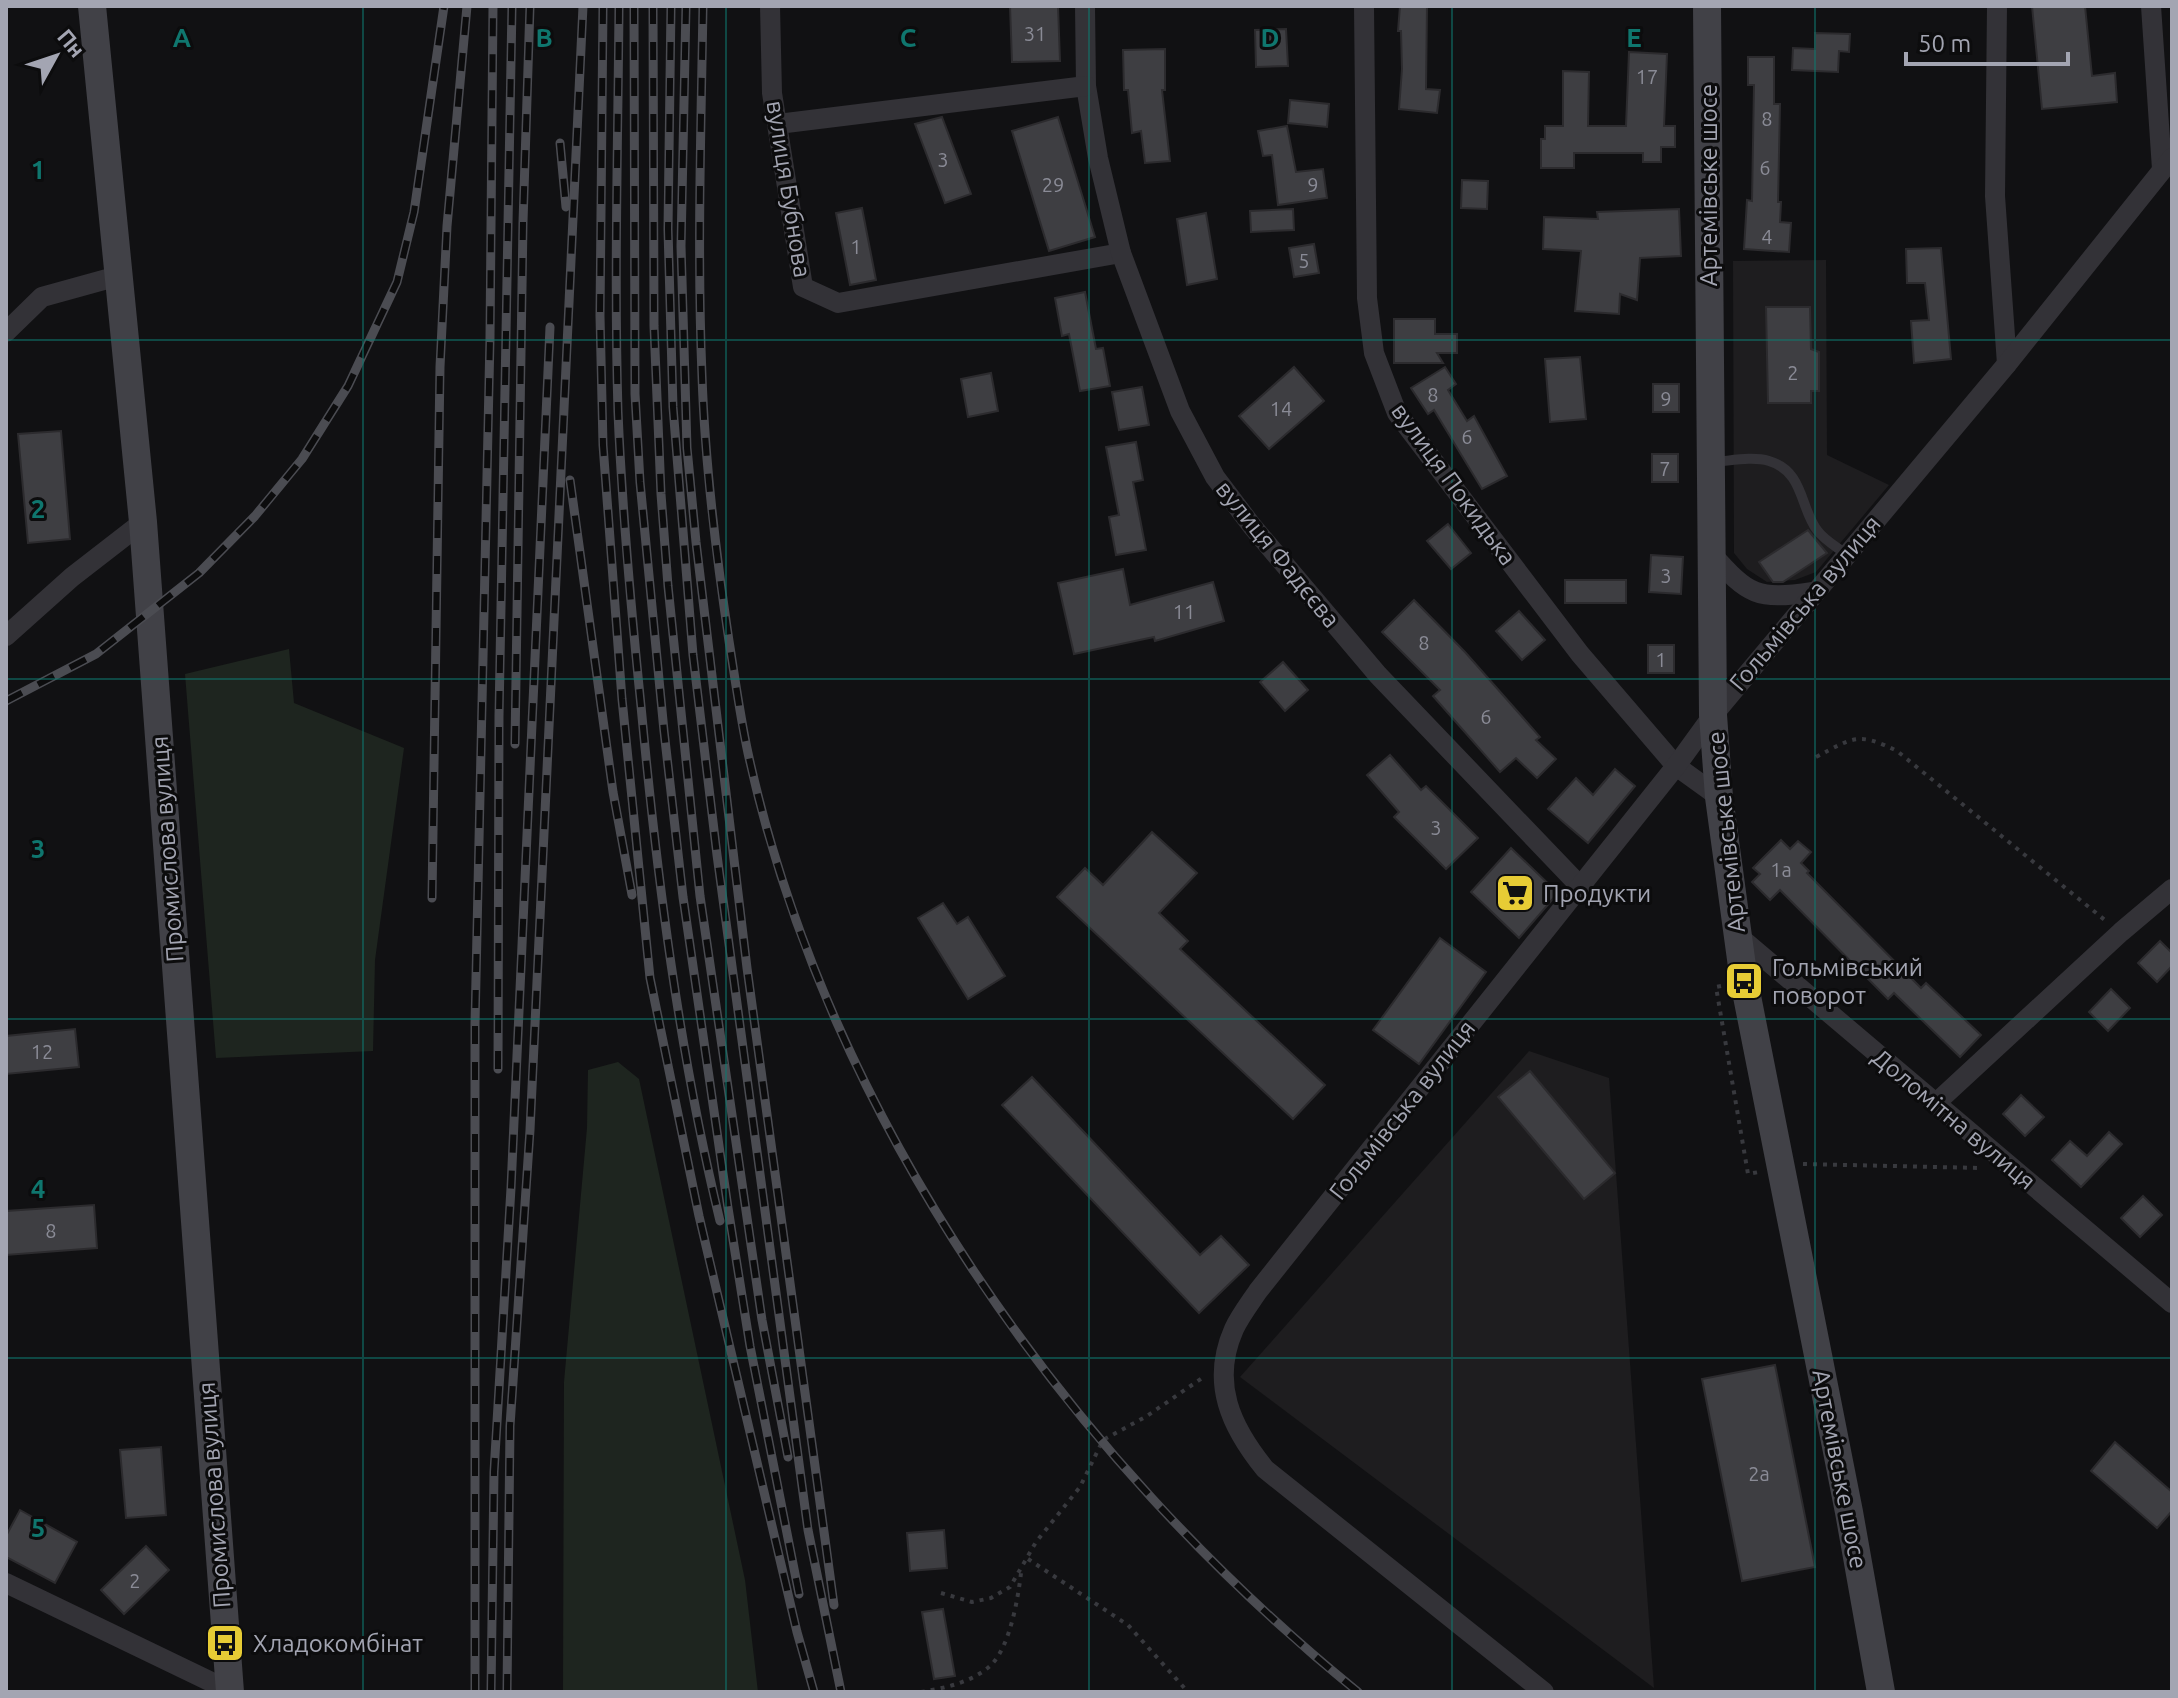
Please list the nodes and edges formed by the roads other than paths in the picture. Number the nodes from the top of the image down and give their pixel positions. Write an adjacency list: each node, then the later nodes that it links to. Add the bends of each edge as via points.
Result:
1 (92, 6): 12 (main road, Промислова вулиця)
2 (770, 6): 9 (street, вулиця Бубнова)
3 (1085, 6): 8 (street, вулиця Фадєєва)
4 (1364, 6): 22 (street, вулиця Покидька, via 1367,298 1374,353 1397,413 1580,654)
5 (1707, 6): 15 (main road, Артемівське шосе)
6 (1997, 6): 14 (street, via 1995,196)
7 (2151, 6): 10 (street)
8 (1086, 86): 9 (street); 11 (street, вулиця Фадєєва)
9 (778, 124): 11 (street, вулиця Бубнова, via 803,287 838,303)
10 (2167, 164): 14 (street, Гольмівська вулиця)
11 (1121, 253): 24 (street, вулиця Фадєєва, via 1180,411 1215,477 1378,675)
12 (118, 276): 13 (street, via 42,297); 16 (main road, Промислова вулиця)
13 (6, 332)
14 (2007, 364): 18 (street, Гольмівська вулиця)
15 (1711, 462): 17 (main road, Артемівське шосе); 18 (lane, via 1770,461 1796,481 1818,533)
16 (143, 522): 20 (street); 30 (main road, Промислова вулиця)
17 (1711, 553): 19 (street, via 1756,594); 21 (main road, Артемівське шосе)
18 (1846, 554): 19 (street, Гольмівська вулиця)
19 (1813, 592): 21 (street, Гольмівська вулиця)
20 (6, 636)
21 (1713, 715): 22 (street, Гольмівська вулиця); 23 (main road, Артемівське шосе)
22 (1676, 766): 23 (street, вулиця Покидька); 24 (street, Гольмівська вулиця)
23 (1719, 797): 26 (main road, Артемівське шосе)
24 (1580, 886): 31 (street, Гольмівська вулиця, via 1258,1291 1234,1328 1222,1364 1230,1413 1265,1469)
25 (2172, 889): 27 (street)
26 (1737, 935): 27 (street, Доломітна вулиця); 32 (main road, Артемівське шосе)
27 (1936, 1103): 28 (street, Доломітна вулиця)
28 (2172, 1303)
29 (6, 1583): 30 (street)
30 (229, 1691)
31 (1544, 1692)
32 (1881, 1692)

